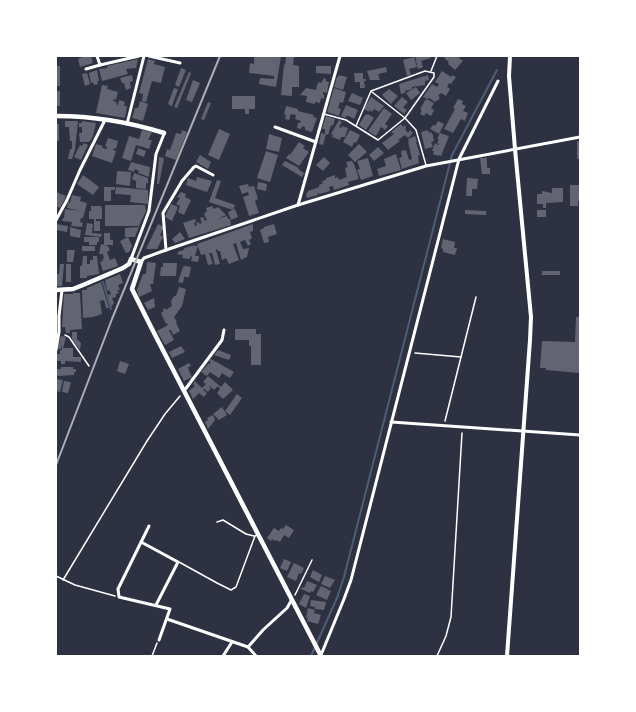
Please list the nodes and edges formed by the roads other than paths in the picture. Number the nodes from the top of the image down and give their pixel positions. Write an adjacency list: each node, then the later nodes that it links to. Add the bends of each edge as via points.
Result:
1 (97, 56): 9 (street)
2 (139, 56): 9 (street)
3 (144, 56): 18 (street)
4 (149, 56): 8 (street)
5 (340, 56): 14 (street)
6 (436, 56): 11 (lane)
7 (510, 56): 24 (street)
8 (180, 63)
9 (100, 64): 10 (street)
10 (86, 69)
11 (430, 72): 13 (lane); 16 (lane, via 434,77)
12 (498, 81): 25 (street)
13 (370, 90): 16 (lane); 19 (lane)
14 (323, 114): 19 (lane); 23 (street)
15 (56, 116): 17 (main road)
16 (405, 118): 19 (lane, via 378,140); 26 (lane, via 417,134)
17 (105, 120): 18 (main road); 29 (street)
18 (128, 124): 21 (main road)
19 (356, 126)
20 (275, 127): 23 (street)
21 (164, 133): 31 (street, via 156,154 149,211)
22 (580, 137): 24 (street)
23 (316, 142): 28 (street)
24 (515, 149): 25 (street); 39 (street, via 531,317)
25 (459, 159): 26 (street); 38 (street)
26 (426, 166): 28 (street)
27 (213, 175): 30 (street, via 196,166 183,181 163,213)
28 (298, 205): 30 (street)
29 (56, 220)
30 (166, 250): 32 (street)
31 (131, 259): 32 (main road); 34 (main road, via 123,268)
32 (141, 262): 37 (main road, via 132,289)
33 (56, 290): 34 (main road)
34 (62, 290): 36 (street)
35 (224, 330): 37 (street, via 222,340)
36 (56, 350)
37 (185, 393): 43 (main road)
38 (390, 422): 39 (street); 52 (street, via 351,580)
39 (524, 431): 40 (street); 55 (street)
40 (580, 435)
41 (217, 522): 43 (lane, via 223,520 246,534)
42 (149, 526): 44 (street)
43 (257, 535): 45 (lane, via 236,587 231,590); 46 (main road)
44 (141, 542): 45 (street); 47 (street, via 118,589 118,597)
45 (178, 562): 47 (street)
46 (292, 599): 51 (street); 52 (main road)
47 (156, 605): 48 (street, via 170,609)
48 (167, 619): 49 (street); 50 (street)
49 (159, 640)
50 (232, 642): 51 (street); 53 (street)
51 (248, 647): 54 (street)
52 (320, 655)
53 (223, 657)
54 (256, 657)
55 (507, 657)

